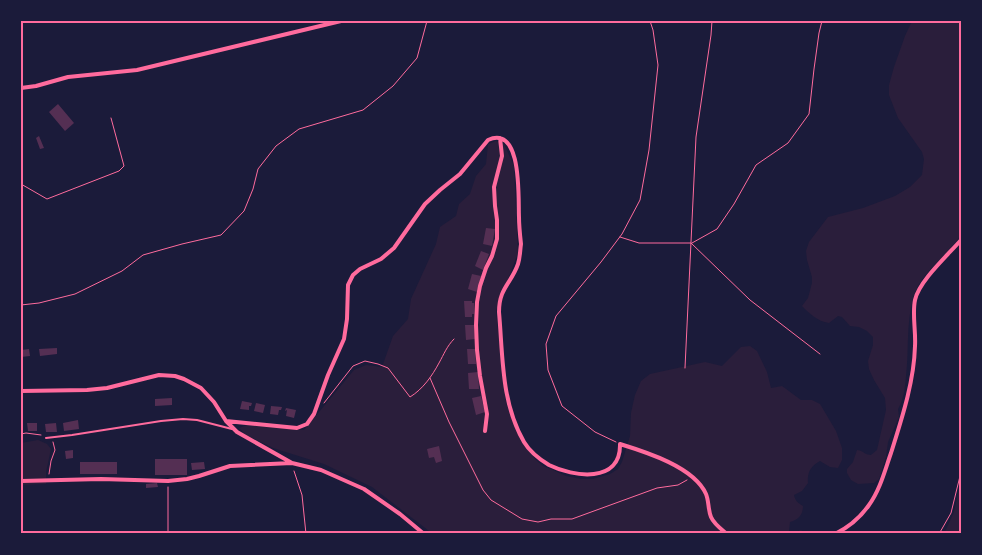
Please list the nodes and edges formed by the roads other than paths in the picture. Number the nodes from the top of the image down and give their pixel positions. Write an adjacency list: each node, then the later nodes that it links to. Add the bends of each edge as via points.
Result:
1 (341, 21): 2 (street, via 137,70 68,77)
2 (21, 88)
3 (500, 138): 6 (street, via 488,140 460,174 425,204 394,248 353,275 348,285 344,339 307,424 297,428); 8 (street, via 502,156 494,187 497,239 477,302 480,376 487,414); 13 (street, via 513,152 518,174 520,239 520,255 514,274 499,302 504,377 517,427 529,449 560,470 586,475 610,468 618,459 620,444 670,462 700,485 707,496 711,517)
4 (961, 240): 14 (street, via 925,281 915,300 913,364 900,423 878,488 870,504 855,521)
5 (21, 391): 6 (street, via 87,390 159,375 175,376 200,388)
6 (226, 421): 7 (street)
7 (234, 430): 9 (lane, via 183,419); 10 (street)
8 (485, 431)
9 (46, 438)
10 (292, 463): 11 (street, via 230,466 187,479 168,481); 12 (street, via 320,470 364,490)
11 (21, 480)
12 (424, 534)
13 (727, 534)
14 (835, 534)

